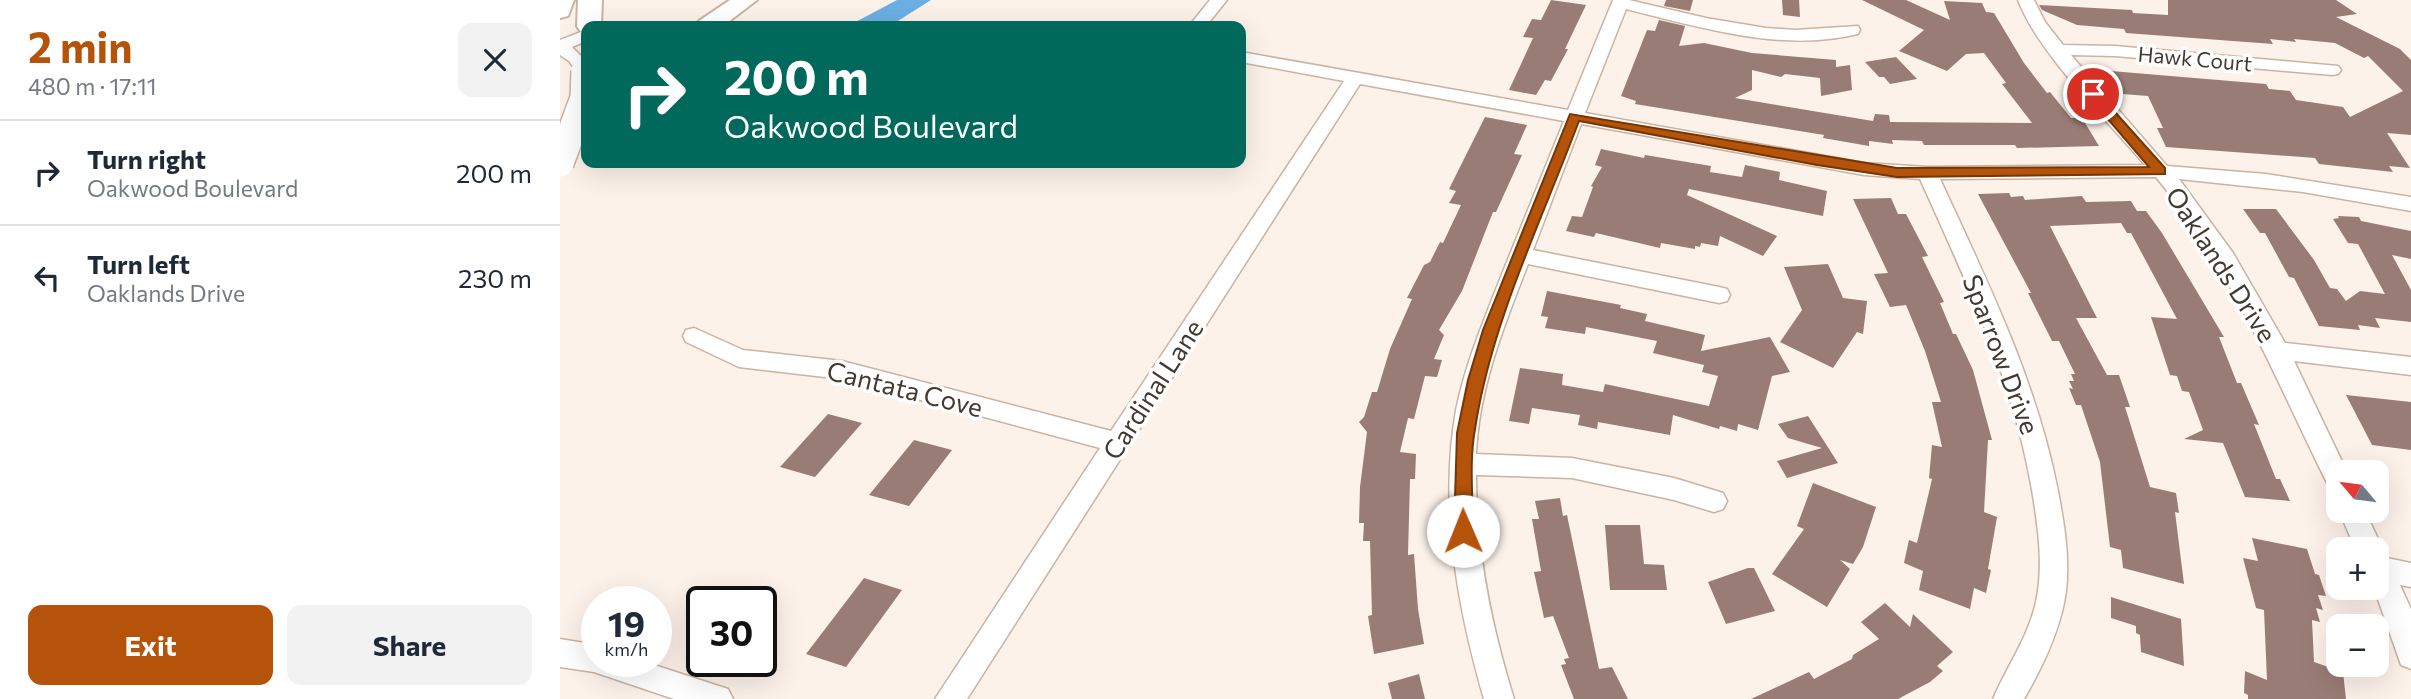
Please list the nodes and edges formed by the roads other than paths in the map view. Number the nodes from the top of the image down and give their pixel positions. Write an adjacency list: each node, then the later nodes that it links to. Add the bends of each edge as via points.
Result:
1 (562, 0): 7 (street)
2 (590, 0): 8 (street)
3 (745, 0): 9 (street)
4 (1219, 0): 10 (street)
5 (2026, 0): 14 (street, Oaklands Drive, via 2034,19)
6 (1621, 2): 11 (street, via 1785,35); 21 (street)
7 (560, 12)
8 (589, 21)
9 (715, 21)
10 (1201, 21)
11 (1852, 30)
12 (581, 37): 13 (street)
13 (560, 46): 16 (street)
14 (2058, 50): 17 (street, Hawk Court); 24 (street, Oaklands Drive)
15 (1246, 58): 18 (street)
16 (581, 61)
17 (2332, 70)
18 (1354, 79): 21 (street); 32 (street, Cardinal Lane)
19 (581, 106): 23 (street, bridge)
20 (581, 112): 22 (street, bridge)
21 (1575, 117): 25 (street, via 1864,169); 27 (street)
22 (560, 128)
23 (560, 163)
24 (2160, 171): 25 (street); 26 (street, via 2294,183); 30 (street, Oaklands Drive, via 2221,253)
25 (1928, 174): 46 (street, Sparrow Drive, via 2025,402 2052,531 2050,600 2027,668)
26 (2411, 204)
27 (1521, 255): 28 (street); 34 (street, via 1476,380)
28 (1719, 295)
29 (694, 336): 32 (street, Cantata Cove, via 739,358 842,370)
30 (2279, 351): 31 (street); 33 (street, Oaklands Drive)
31 (2411, 366)
32 (1117, 443): 44 (street, Cardinal Lane)
33 (2329, 460)
34 (1464, 464): 35 (street, via 1572,468); 45 (street, via 1465,547 1485,656)
35 (1714, 501)
36 (2389, 566): 37 (street)
37 (2411, 575)
38 (2389, 592): 40 (street)
39 (560, 653): 41 (street)
40 (2411, 654)
41 (581, 656)
42 (650, 677): 43 (street)
43 (718, 699)
44 (950, 699)
45 (1499, 699)
46 (2008, 699)

